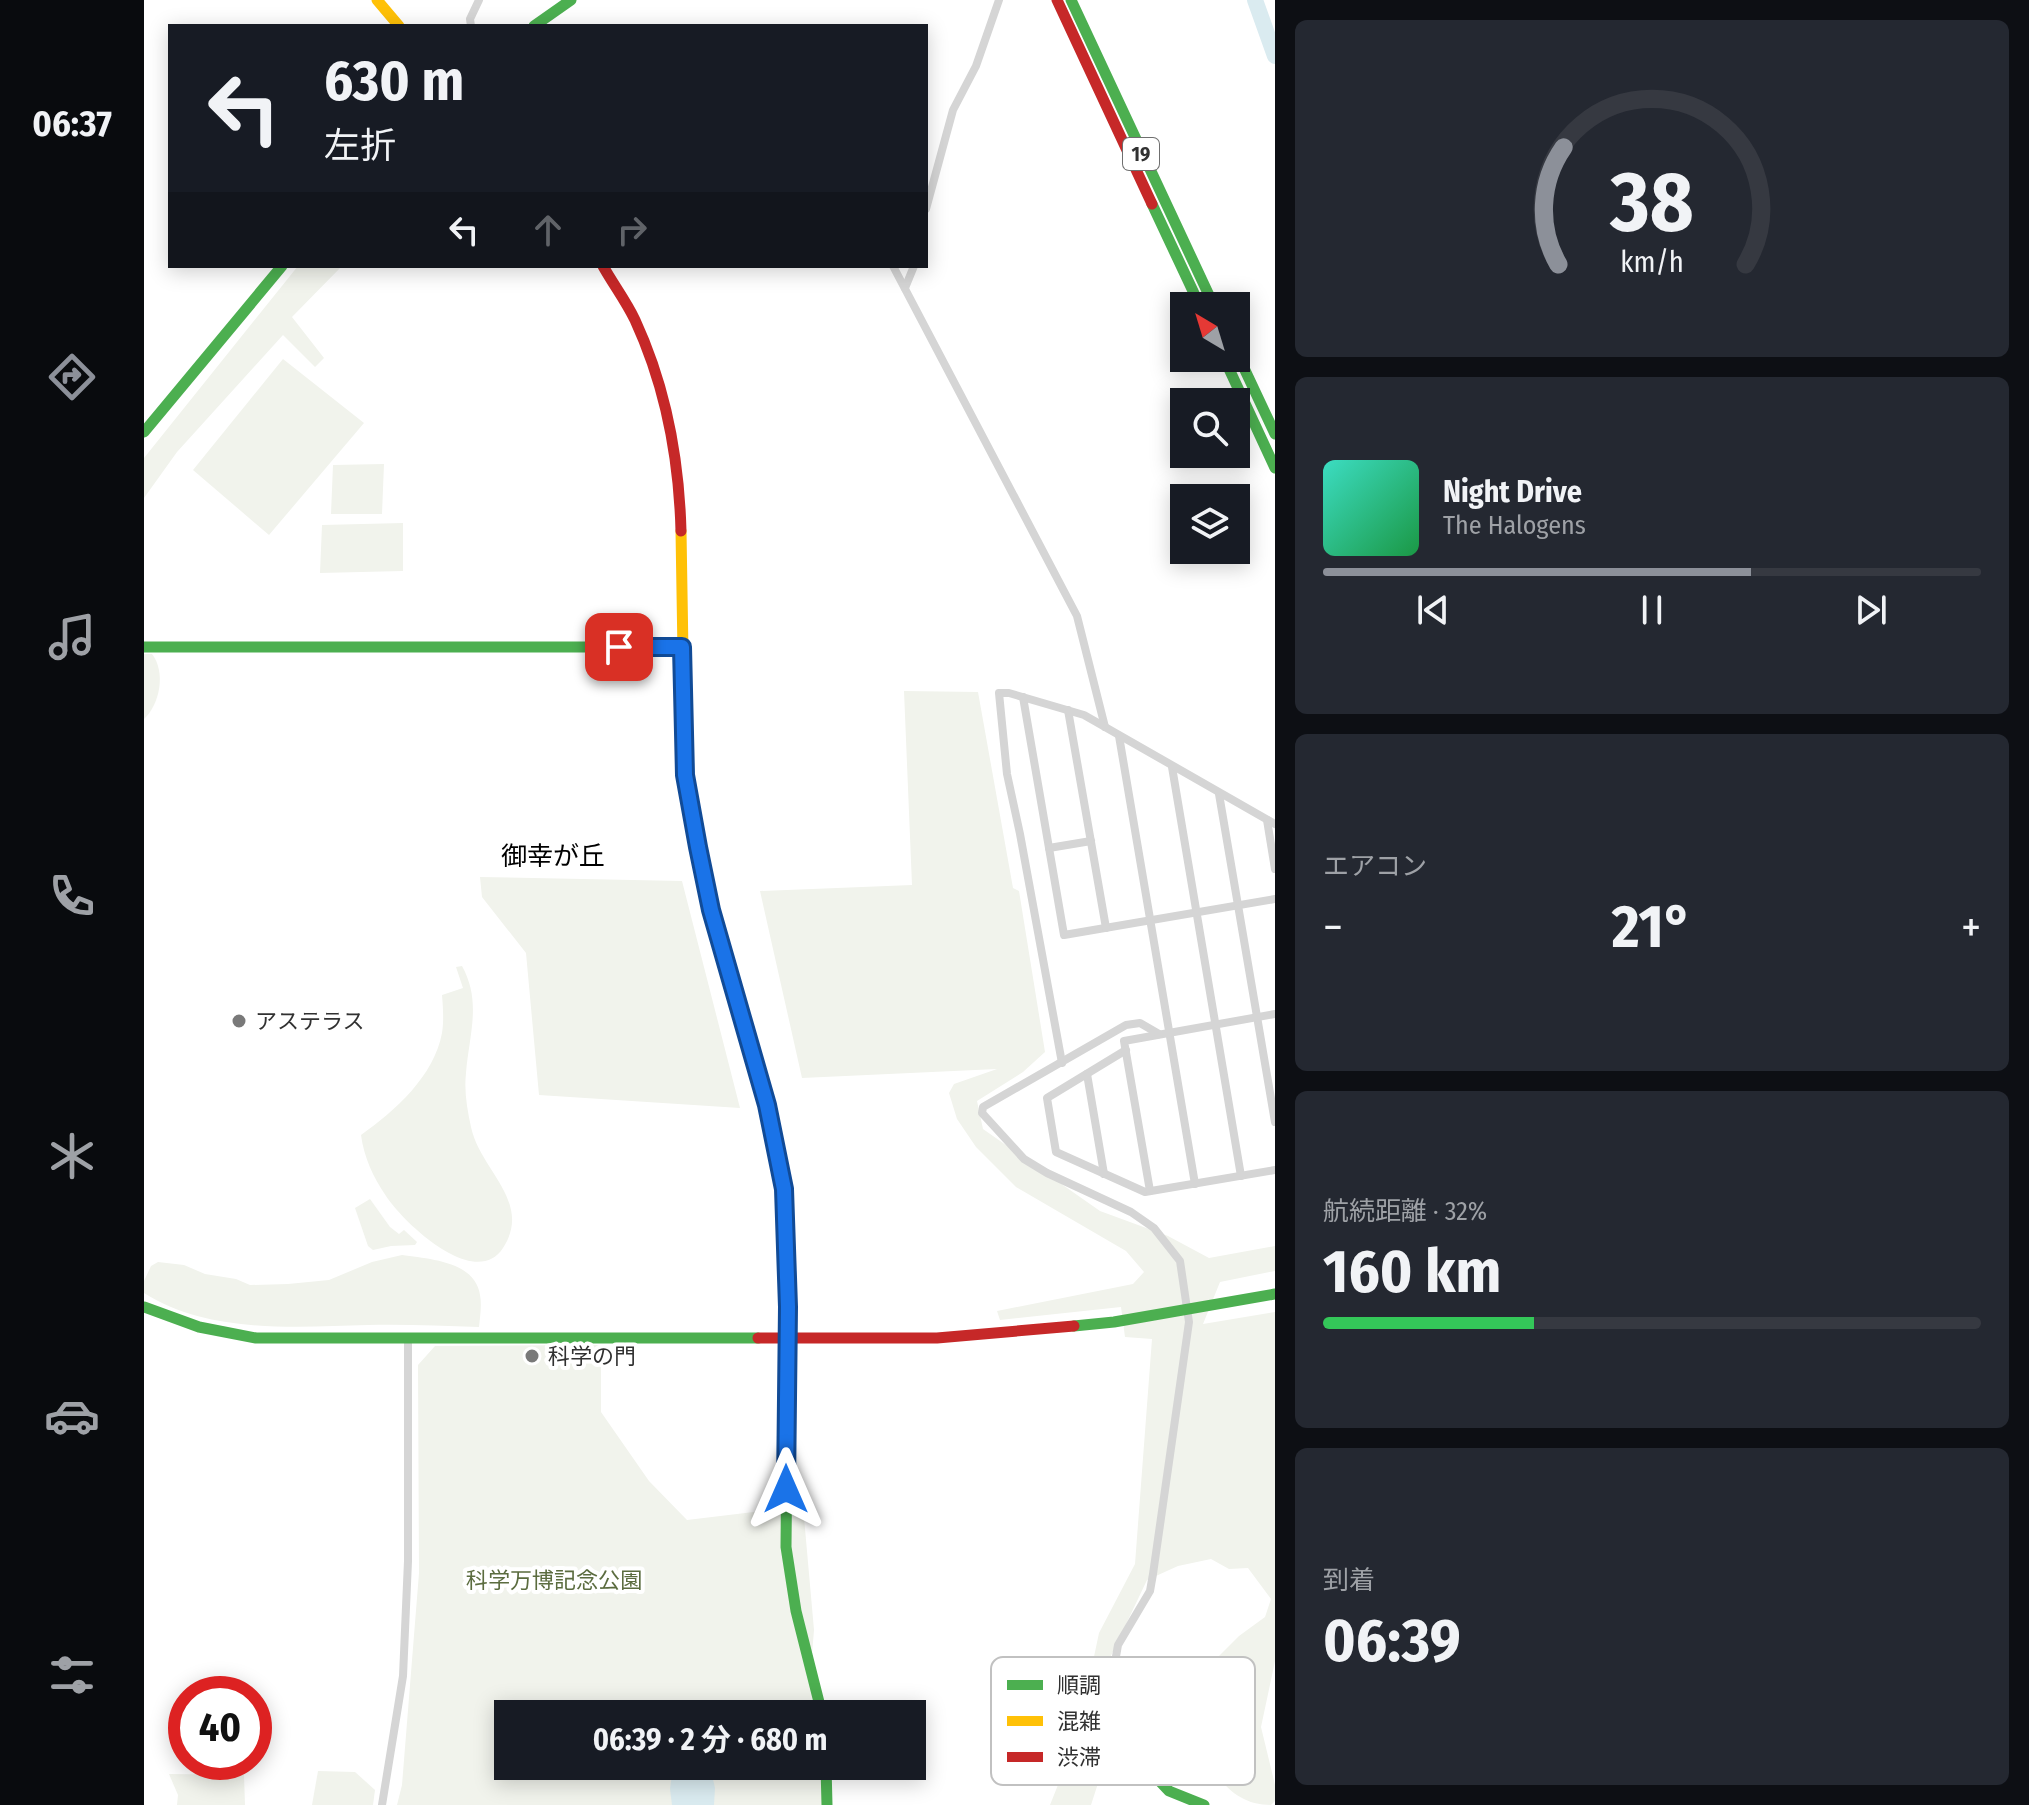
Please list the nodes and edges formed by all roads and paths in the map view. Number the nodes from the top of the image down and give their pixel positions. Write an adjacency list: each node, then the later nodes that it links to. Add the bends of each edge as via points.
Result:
1 (377, 0): 7 (street)
2 (479, 0): 8 (street)
3 (571, 0): 9 (street)
4 (999, 0): 10 (street, via 976,66 953,110)
5 (1057, 0): 16 (street, 19)
6 (1071, 0): 17 (street, 19)
7 (397, 24)
8 (471, 24)
9 (537, 24)
10 (928, 202)
11 (280, 268): 20 (street)
12 (604, 268): 24 (street, via 634,318 658,378 676,451)
13 (894, 268): 15 (street)
14 (913, 268): 15 (street)
15 (905, 288): 27 (street, via 1077,616)
16 (1193, 292)
17 (1207, 292)
18 (1230, 372): 22 (street)
19 (1246, 372): 21 (street)
20 (144, 432)
21 (1275, 434)
22 (1275, 468)
23 (144, 647): 24 (street)
24 (682, 647): 57 (street, via 685,775 698,847 784,1189)
25 (1023, 697): 26 (street); 33 (street); 46 (street, via 999,693 1007,774)
26 (1068, 710): 27 (street); 32 (street)
27 (1105, 727): 28 (street)
28 (1119, 736): 29 (street); 38 (street)
29 (1172, 767): 30 (street); 37 (street)
30 (1219, 794): 31 (street); 36 (street)
31 (1271, 822): 34 (street)
32 (1091, 841): 33 (street); 39 (street)
33 (1049, 848): 39 (street, via 1064,935)
34 (1275, 869)
35 (1275, 899): 36 (street)
36 (1238, 906): 37 (street); 41 (street)
37 (1196, 913): 38 (street); 42 (street)
38 (1151, 920): 39 (street); 43 (street)
39 (1106, 928)
40 (1275, 1014): 41 (street)
41 (1257, 1017): 42 (street); 48 (street)
42 (1215, 1025): 43 (street); 51 (street)
43 (1170, 1033): 44 (street); 52 (street)
44 (1159, 1034): 45 (street, via 1124,1041); 46 (street, via 1132,1023)
45 (1126, 1050): 47 (street); 53 (street)
46 (1062, 1063): 56 (street, via 983,1107 982,1113 1024,1159 1154,1228 1180,1261)
47 (1087, 1074): 50 (street); 50 (street, via 1047,1098 1056,1152)
48 (1275, 1122)
49 (1275, 1170): 51 (street)
50 (1104, 1174): 53 (street)
51 (1241, 1176): 52 (street)
52 (1195, 1184): 53 (street)
53 (1150, 1191)
54 (1275, 1294): 56 (street)
55 (144, 1307): 58 (street, via 212,1331 256,1338)
56 (1188, 1310): 57 (street, via 937,1338); 59 (street, via 1150,1591)
57 (788, 1338): 58 (street); 60 (street, via 786,1547)
58 (408, 1340): 63 (street, via 404,1662)
59 (1116, 1657)
60 (819, 1700)
61 (826, 1780): 64 (street)
62 (1163, 1785): 65 (street)
63 (382, 1805)
64 (827, 1805)
65 (1204, 1805)

